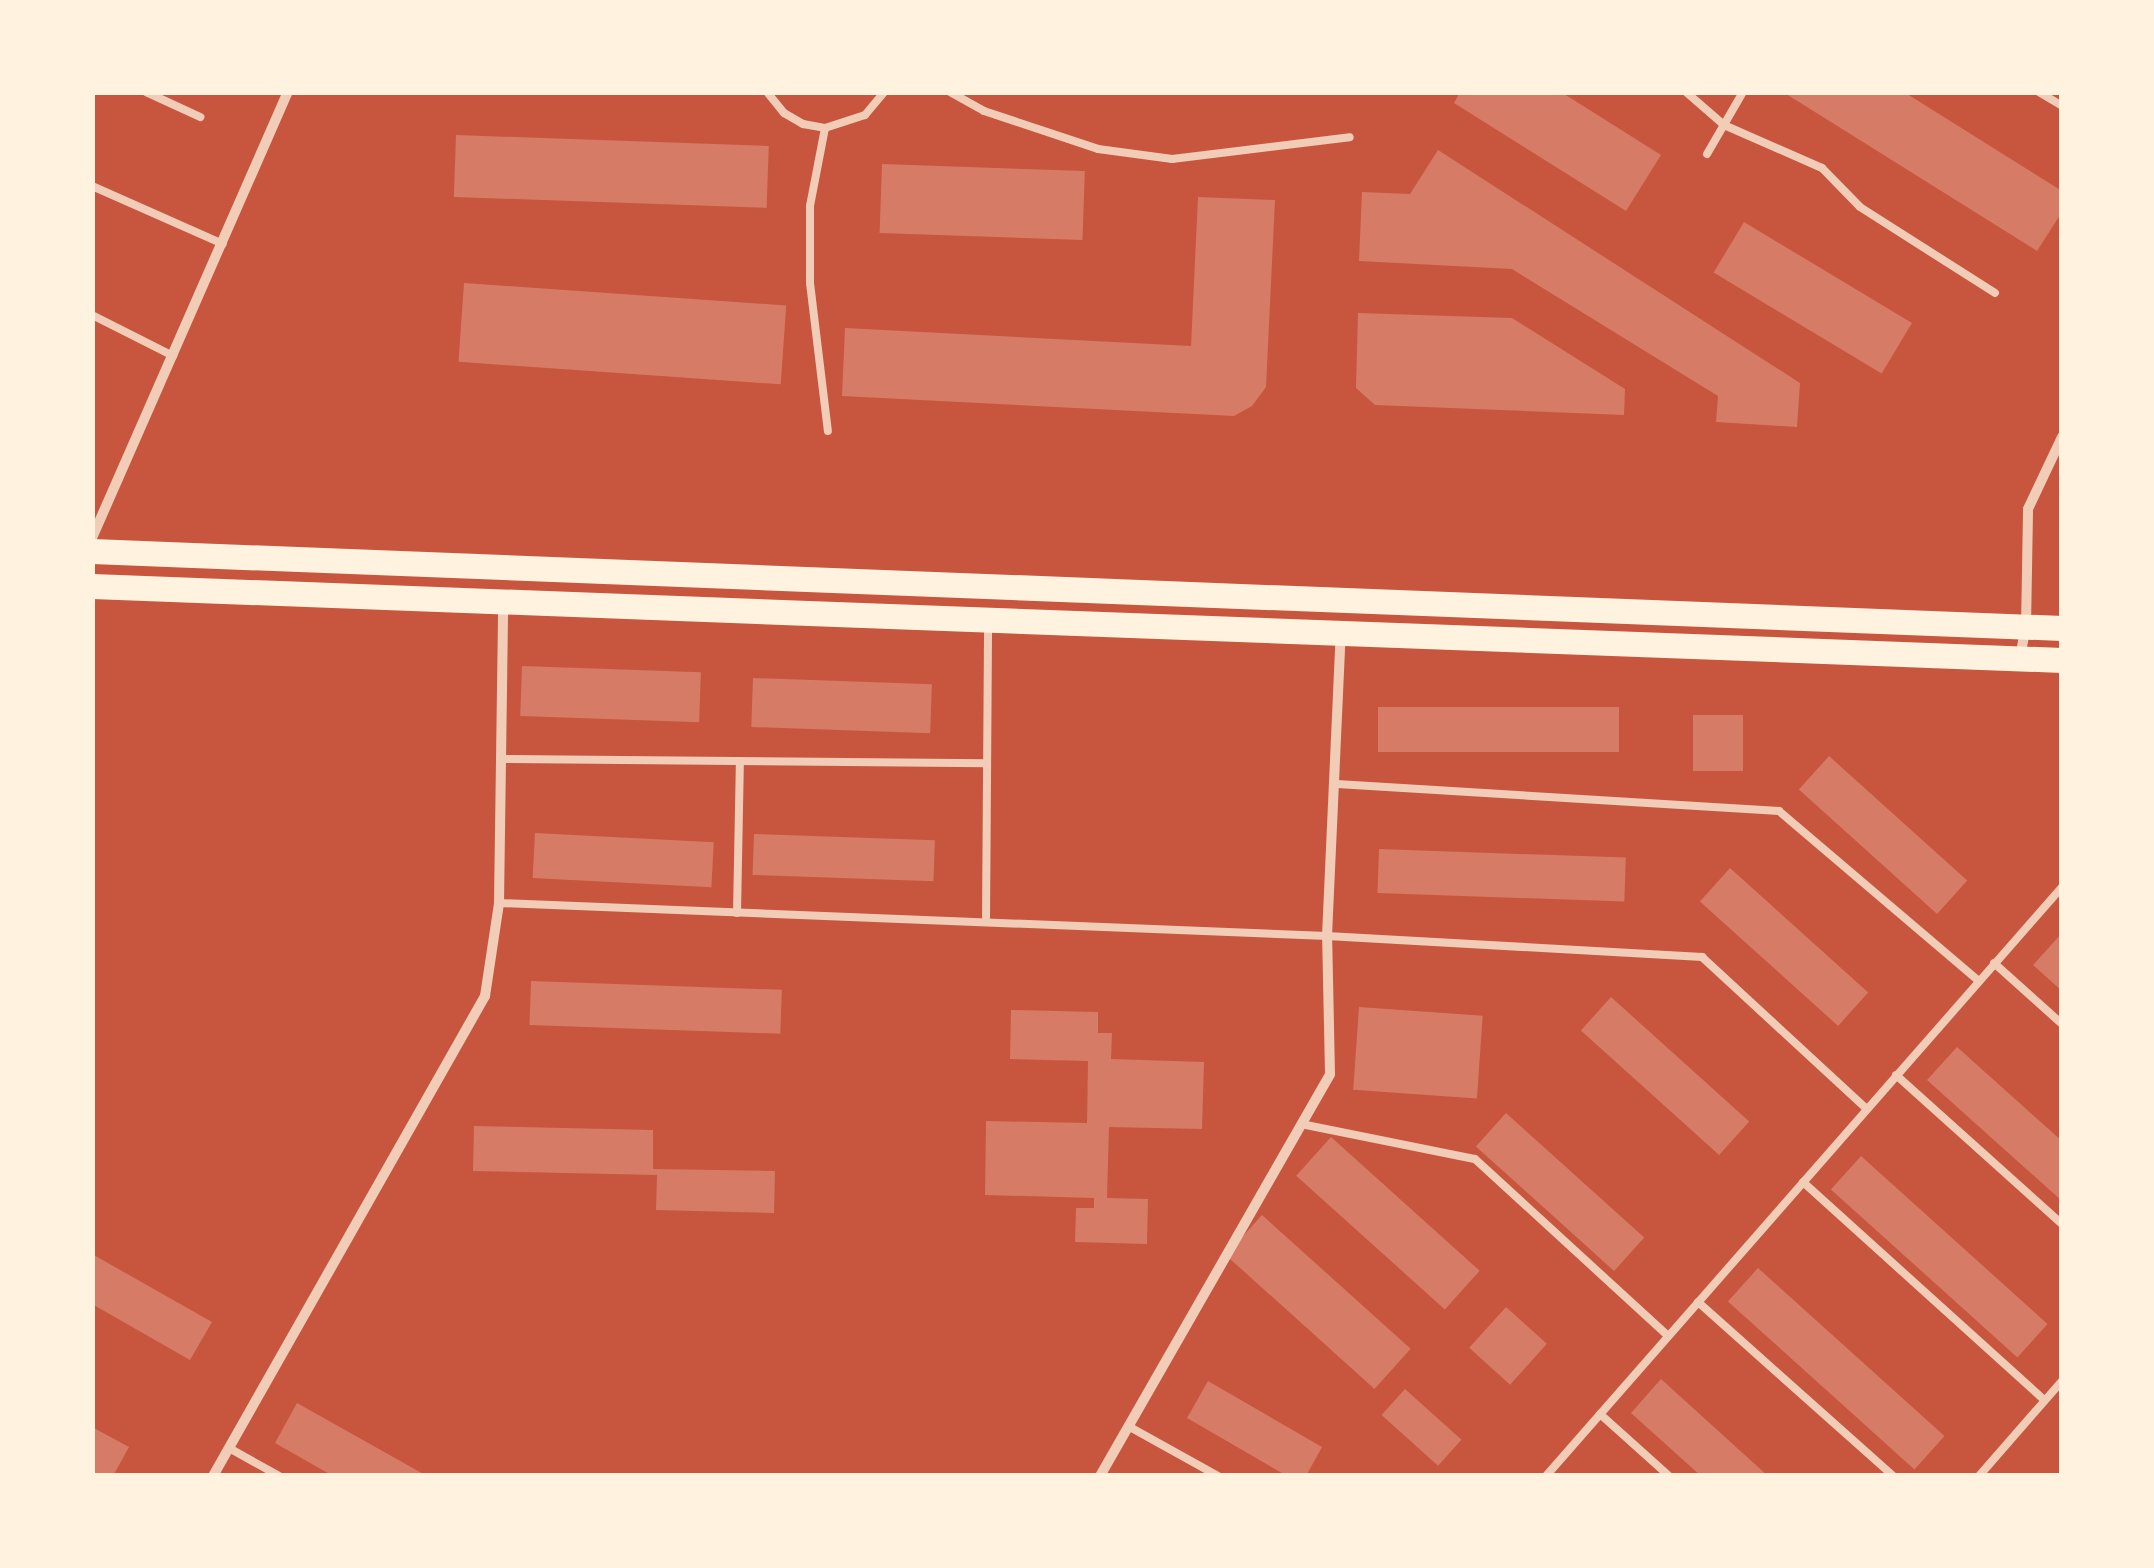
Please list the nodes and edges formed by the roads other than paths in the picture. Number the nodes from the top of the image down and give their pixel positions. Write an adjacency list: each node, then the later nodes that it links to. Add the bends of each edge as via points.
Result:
1 (146, 92): 10 (lane)
2 (288, 92): 16 (street)
3 (767, 92): 12 (lane, via 784,114)
4 (884, 92): 12 (lane, via 865,115)
5 (950, 92): 13 (lane, via 984,111 1098,149 1172,159)
6 (1686, 92): 11 (lane)
7 (1743, 92): 11 (lane)
8 (2039, 92): 9 (lane)
9 (2062, 106)
10 (200, 117)
11 (1724, 125): 14 (lane); 17 (lane, via 1822,168 1860,208)
12 (825, 128): 20 (lane, via 810,206 810,284)
13 (1350, 137)
14 (1707, 154)
15 (92, 186): 16 (lane)
16 (223, 244): 19 (street)
17 (1995, 293)
18 (92, 315): 19 (lane)
19 (173, 356): 22 (street)
20 (828, 432)
21 (2062, 437): 27 (street, via 2028,509)
22 (92, 538)
23 (92, 550): 27 (main road)
24 (92, 586): 25 (main road)
25 (503, 599): 26 (main road); 32 (street)
26 (988, 618): 29 (main road); 34 (lane)
27 (2026, 627): 28 (main road); 30 (street)
28 (2062, 628)
29 (1341, 632): 30 (main road); 35 (street)
30 (2020, 657): 31 (main road)
31 (2062, 660)
32 (501, 759): 33 (lane); 37 (street)
33 (740, 761): 34 (lane); 38 (lane)
34 (988, 763): 39 (lane)
35 (1337, 784): 40 (street); 42 (lane, via 1779,811)
36 (2062, 887): 41 (lane)
37 (499, 903): 38 (lane); 55 (street, via 479,1009)
38 (737, 913): 39 (lane)
39 (986, 922): 40 (lane)
40 (1327, 936): 45 (lane, via 1702,957); 46 (street, via 1330,1074)
41 (1994, 964): 42 (lane); 43 (lane)
42 (1978, 981): 44 (lane)
43 (2062, 1024)
44 (1896, 1075): 45 (lane); 48 (lane)
45 (1867, 1108): 47 (lane)
46 (1301, 1124): 50 (lane, via 1475,1159); 54 (street)
47 (1803, 1182): 49 (lane); 52 (lane)
48 (2062, 1224)
49 (1698, 1302): 50 (lane); 62 (lane)
50 (1668, 1336): 53 (lane)
51 (2062, 1381): 52 (lane)
52 (2044, 1400): 63 (lane)
53 (1600, 1414): 60 (lane); 61 (lane)
54 (1128, 1426): 58 (street); 59 (lane)
55 (229, 1448): 56 (street); 57 (lane)
56 (214, 1476)
57 (279, 1476)
58 (1100, 1476)
59 (1218, 1476)
60 (1546, 1476)
61 (1669, 1476)
62 (1893, 1476)
63 (1978, 1476)

